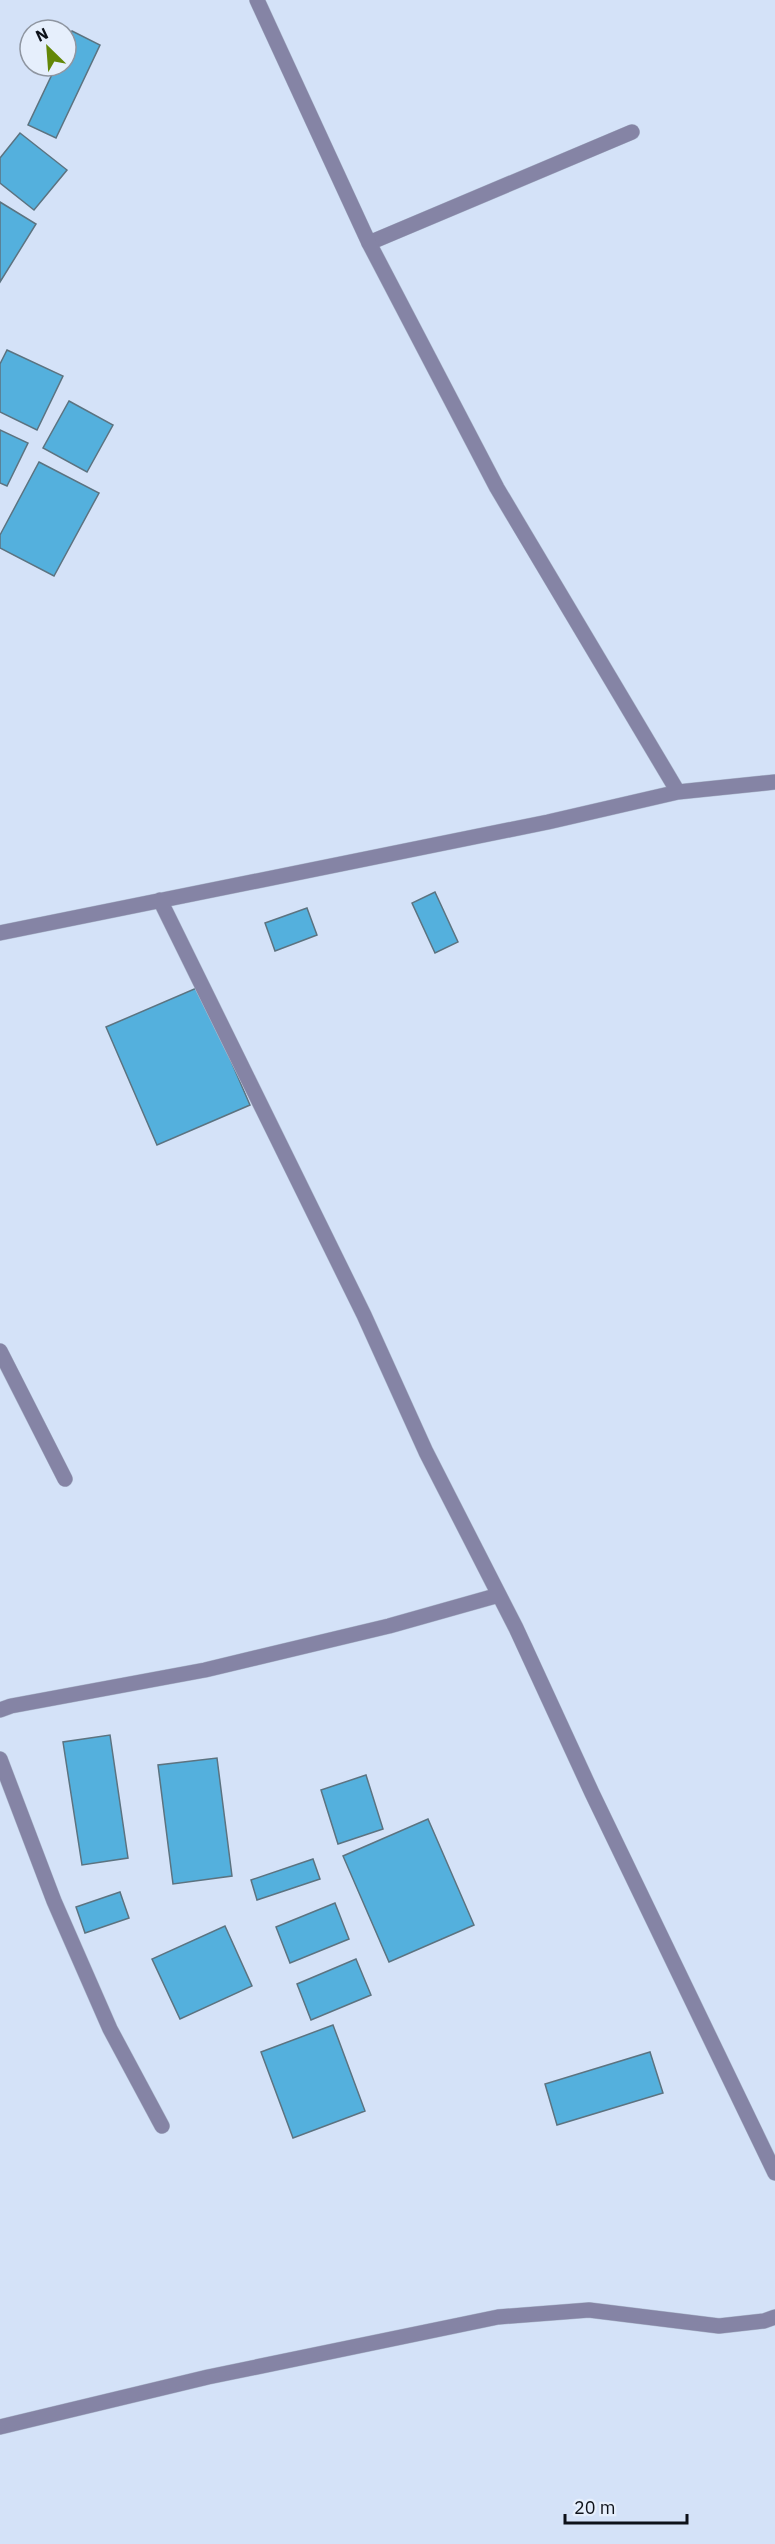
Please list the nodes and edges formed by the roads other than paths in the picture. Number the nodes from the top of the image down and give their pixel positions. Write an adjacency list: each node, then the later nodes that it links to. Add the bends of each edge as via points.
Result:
1 (257, 0): 3 (street)
2 (632, 132): 3 (street)
3 (369, 243): 5 (street, via 497,488)
4 (775, 782): 5 (street)
5 (678, 792): 6 (street)
6 (160, 900): 7 (street); 10 (street)
7 (0, 933)
8 (0, 1351): 9 (street)
9 (65, 1479)
10 (498, 1594): 11 (street, via 389,1626 205,1670); 14 (street)
11 (0, 1710)
12 (0, 1759): 13 (street, via 54,1901 110,2029)
13 (162, 2126)
14 (775, 2174)
15 (775, 2317): 16 (street, via 719,2326 590,2310 498,2317 220,2375)
16 (0, 2427)

